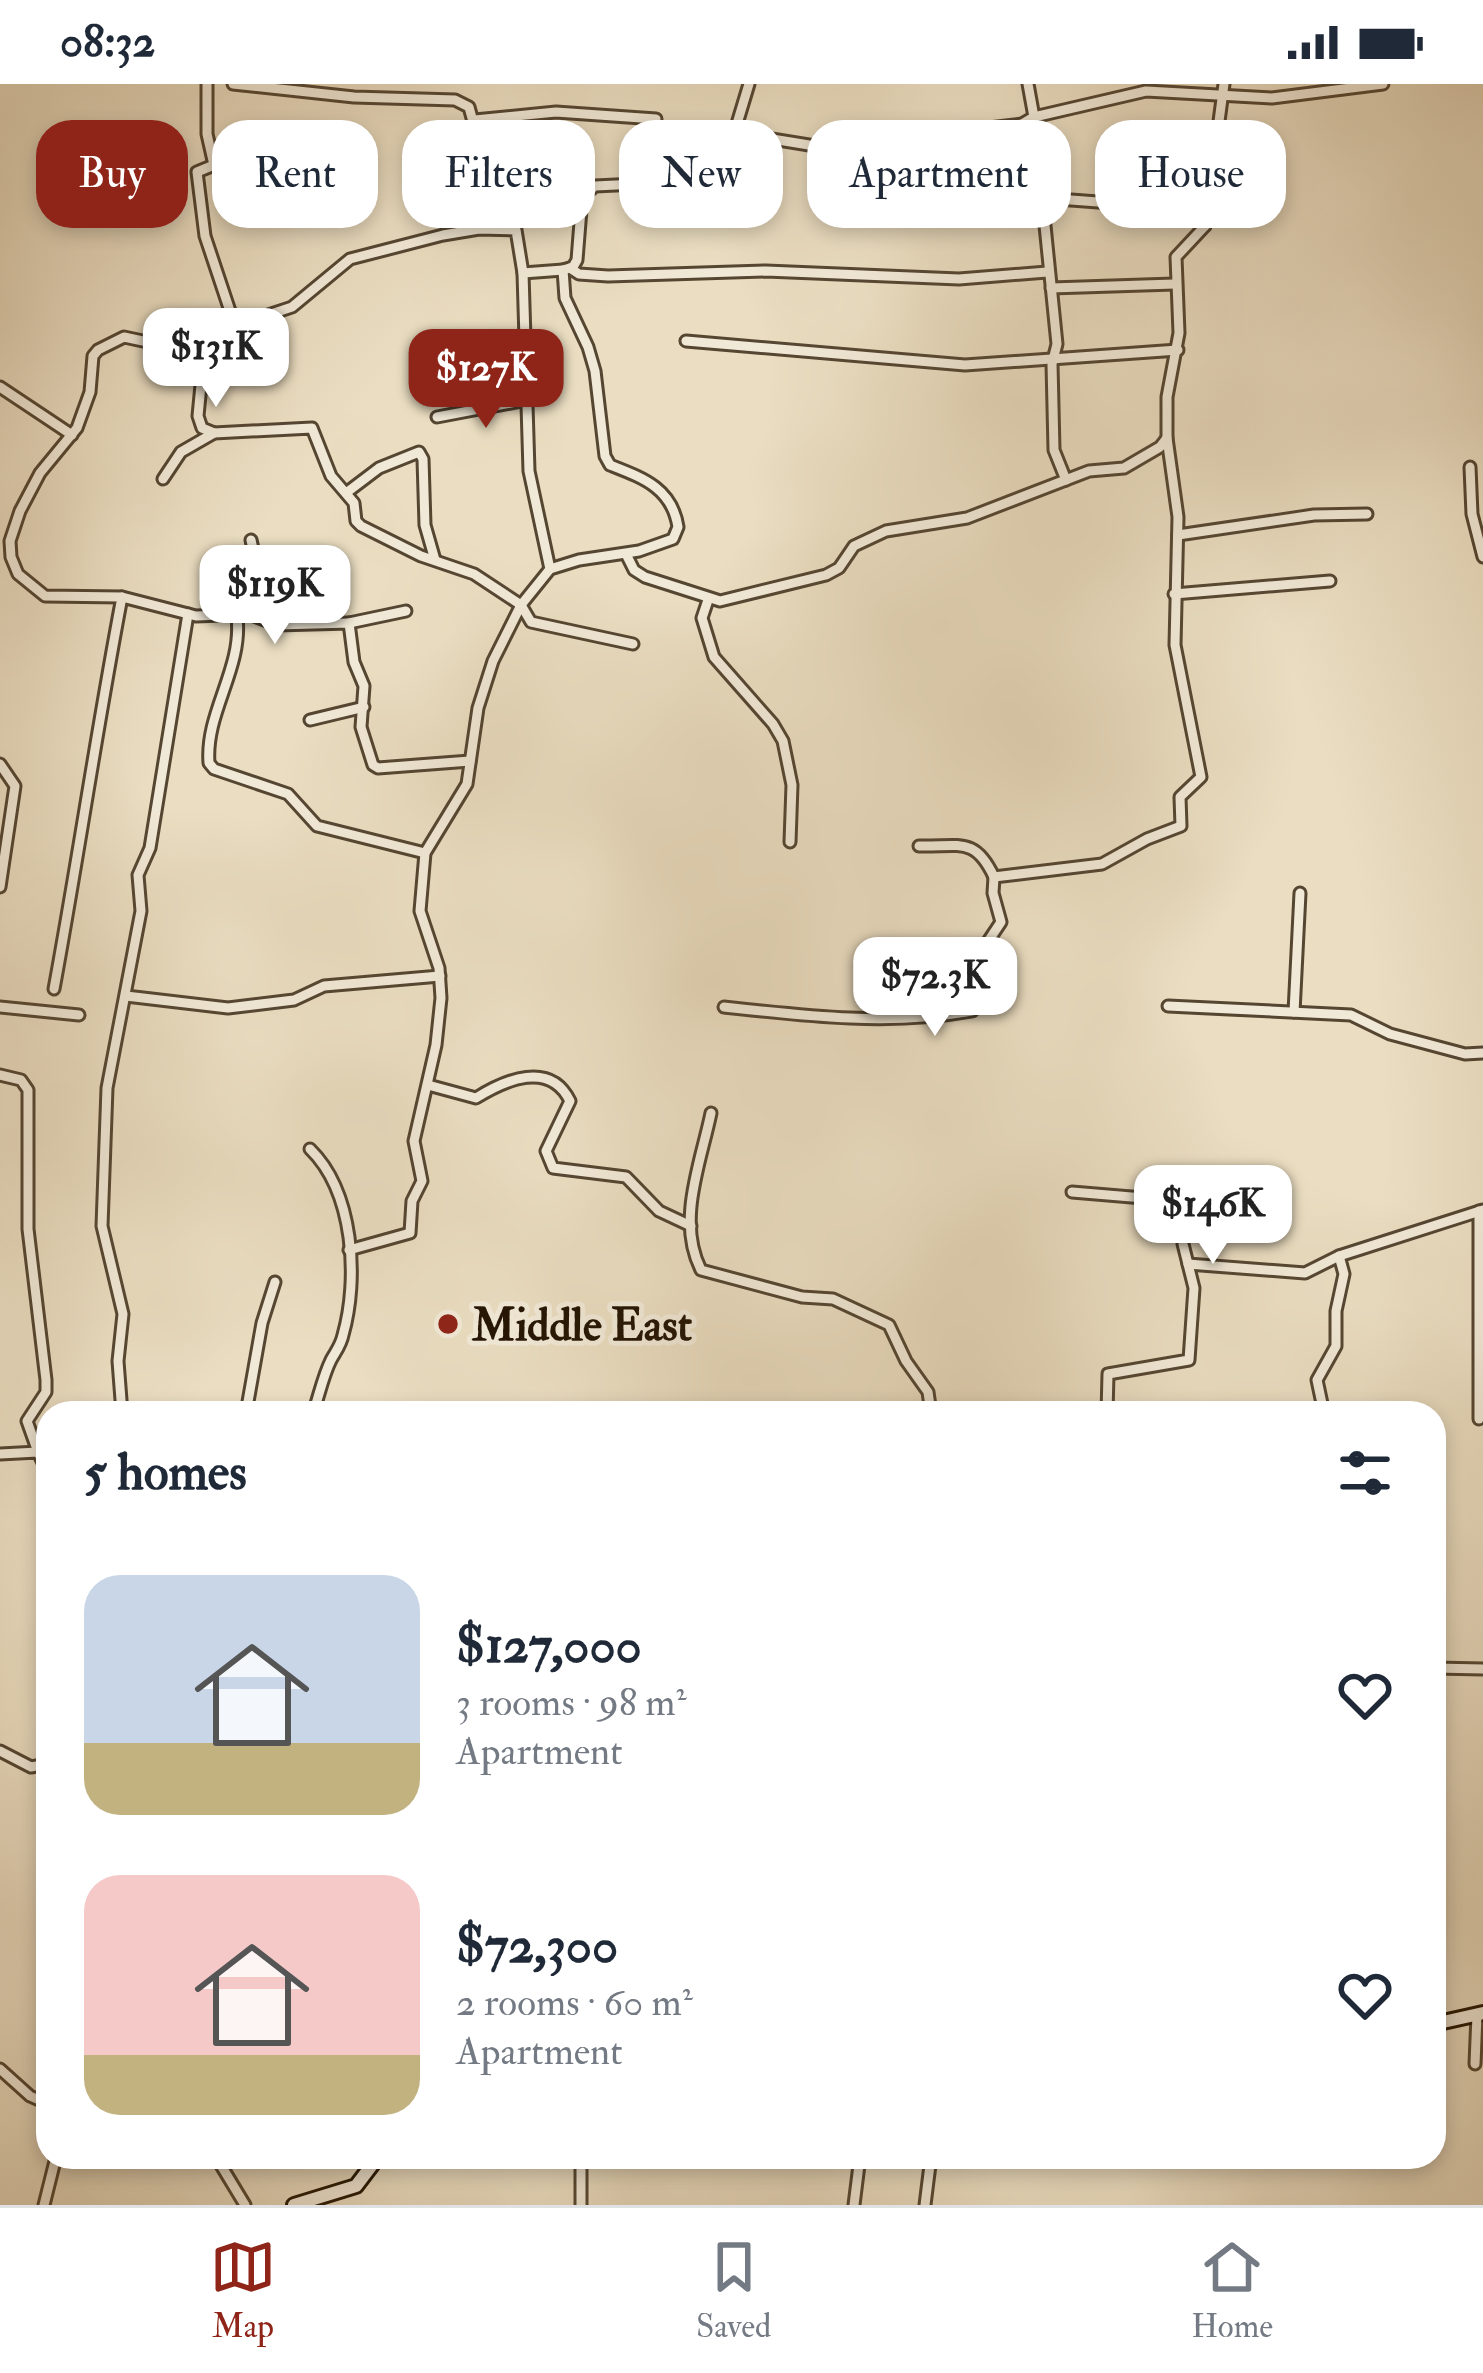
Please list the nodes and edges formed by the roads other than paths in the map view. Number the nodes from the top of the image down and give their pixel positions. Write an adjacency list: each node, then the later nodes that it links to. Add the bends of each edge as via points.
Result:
1 (207, 84): 25 (street, via 214,165 197,172 206,236)
2 (233, 84): 8 (street)
3 (749, 84): 12 (street)
4 (1028, 84): 9 (street)
5 (1375, 85): 7 (street, via 1272,98)
6 (451, 87): 8 (street)
7 (1223, 90): 9 (street, via 1146,92); 14 (street)
8 (455, 100): 11 (street)
9 (1034, 117): 13 (street); 15 (street, via 846,151)
10 (656, 119): 11 (street, via 556,112)
11 (475, 120)
12 (739, 120)
13 (1034, 120)
14 (1219, 120)
15 (783, 141)
16 (496, 228): 22 (street, via 516,230); 25 (street, via 350,260 292,307)
17 (580, 228): 20 (street, via 577,263)
18 (1045, 228): 21 (street)
19 (1203, 228): 23 (street, via 1177,251)
20 (567, 269): 21 (street, via 959,279); 22 (street); 44 (street, via 565,298 592,359 607,461 659,489 677,519 673,539)
21 (1047, 272): 24 (street)
22 (523, 273): 31 (street)
23 (1174, 284): 24 (street); 27 (street)
24 (1051, 288): 29 (street)
25 (235, 326): 28 (street)
26 (686, 341): 29 (street, via 920,363)
27 (1178, 350): 29 (street); 35 (street)
28 (204, 354): 33 (street, via 198,416); 34 (street, via 124,337 104,344 93,356 90,392)
29 (1056, 359): 38 (street, via 1054,451)
30 (0, 387): 34 (street)
31 (527, 400): 32 (street); 47 (street, via 532,496)
32 (437, 417)
33 (214, 433): 37 (street, via 181,452); 39 (street, via 312,428)
34 (72, 435): 43 (street, via 28,491)
35 (1167, 438): 38 (street, via 1124,468); 41 (street)
36 (1470, 467): 45 (street)
37 (163, 478)
38 (1066, 480): 51 (street, via 967,518 886,530 854,546 826,575)
39 (346, 493): 46 (street, via 357,523); 46 (street, via 418,452)
40 (1367, 514): 41 (street)
41 (1178, 535): 49 (street)
42 (251, 540): 55 (street, via 260,576)
43 (5, 550): 50 (street, via 24,582 45,596)
44 (626, 554): 47 (street); 51 (street, via 636,573)
45 (1483, 557)
46 (435, 560): 52 (street)
47 (550, 569): 52 (street)
48 (1330, 581): 49 (street)
49 (1174, 594): 65 (street, via 1176,656 1201,773 1179,798 1180,826 1102,864)
50 (122, 597): 54 (street); 69 (street)
51 (708, 600): 62 (street, via 702,618 714,657 783,741)
52 (521, 605): 57 (street, via 531,622); 60 (street, via 486,679)
53 (406, 611): 56 (street)
54 (188, 614): 55 (street); 70 (street, via 150,848 138,875 141,911)
55 (243, 616): 56 (street, via 277,625); 64 (street, via 209,763 288,794 317,826)
56 (350, 623): 58 (street)
57 (633, 644)
58 (364, 707): 59 (street); 60 (street, via 362,728 378,768)
59 (310, 719)
60 (470, 760): 64 (street, via 467,784)
61 (0, 764): 66 (street, via 15,786)
62 (790, 842)
63 (920, 845): 65 (street, via 973,848)
64 (425, 853): 68 (street, via 420,911)
65 (994, 877): 73 (street, via 1001,922 976,958 970,1012 808,1016)
66 (0, 887)
67 (1300, 893): 74 (street)
68 (440, 976): 70 (street, via 324,986 294,1000 228,1008); 78 (street)
69 (54, 989)
70 (126, 996): 89 (street, via 107,1088 102,1226 123,1314)
71 (1168, 1006): 74 (street)
72 (0, 1007): 75 (street)
73 (724, 1007)
74 (1294, 1012): 76 (street, via 1352,1015 1390,1034)
75 (79, 1015)
76 (1483, 1053)
77 (0, 1075): 88 (street, via 28,1090 26,1206 46,1380)
78 (428, 1084): 83 (street, via 473,1098 542,1076 570,1101 546,1151 553,1168 626,1177 659,1211); 84 (street, via 414,1141 422,1181 410,1233)
79 (711, 1113): 83 (street)
80 (310, 1149): 84 (street, via 340,1201)
81 (1072, 1192): 86 (street, via 1179,1201)
82 (1481, 1210): 85 (street); 96 (street)
83 (692, 1226): 92 (street, via 704,1273 833,1299 889,1325)
84 (349, 1250): 91 (street, via 345,1328)
85 (1339, 1256): 86 (street, via 1298,1274); 94 (street, via 1336,1346 1317,1380)
86 (1188, 1264): 93 (street, via 1194,1288 1187,1362 1108,1374)
87 (275, 1282): 90 (street)
88 (40, 1401)
89 (121, 1401)
90 (248, 1401)
91 (318, 1401)
92 (930, 1401)
93 (1107, 1401)
94 (1321, 1401)
95 (36, 1407): 97 (street, via 27,1421)
96 (1479, 1419)
97 (36, 1447)
98 (36, 1453): 99 (street)
99 (0, 1454)
100 (1446, 1668): 101 (street)
101 (1483, 1670)
102 (0, 1751): 103 (street)
103 (36, 1766)
104 (1480, 2014): 105 (street); 106 (street)
105 (1446, 2021)
106 (1475, 2064)
107 (0, 2069): 108 (street)
108 (36, 2099)
109 (53, 2169): 116 (street)
110 (223, 2169): 117 (street)
111 (371, 2169): 115 (street)
112 (581, 2169): 120 (street)
113 (858, 2169): 121 (street)
114 (930, 2169): 122 (street)
115 (348, 2190): 118 (street); 119 (street)
116 (44, 2205)
117 (245, 2205)
118 (294, 2205)
119 (352, 2205)
120 (581, 2205)
121 (854, 2205)
122 (925, 2205)

